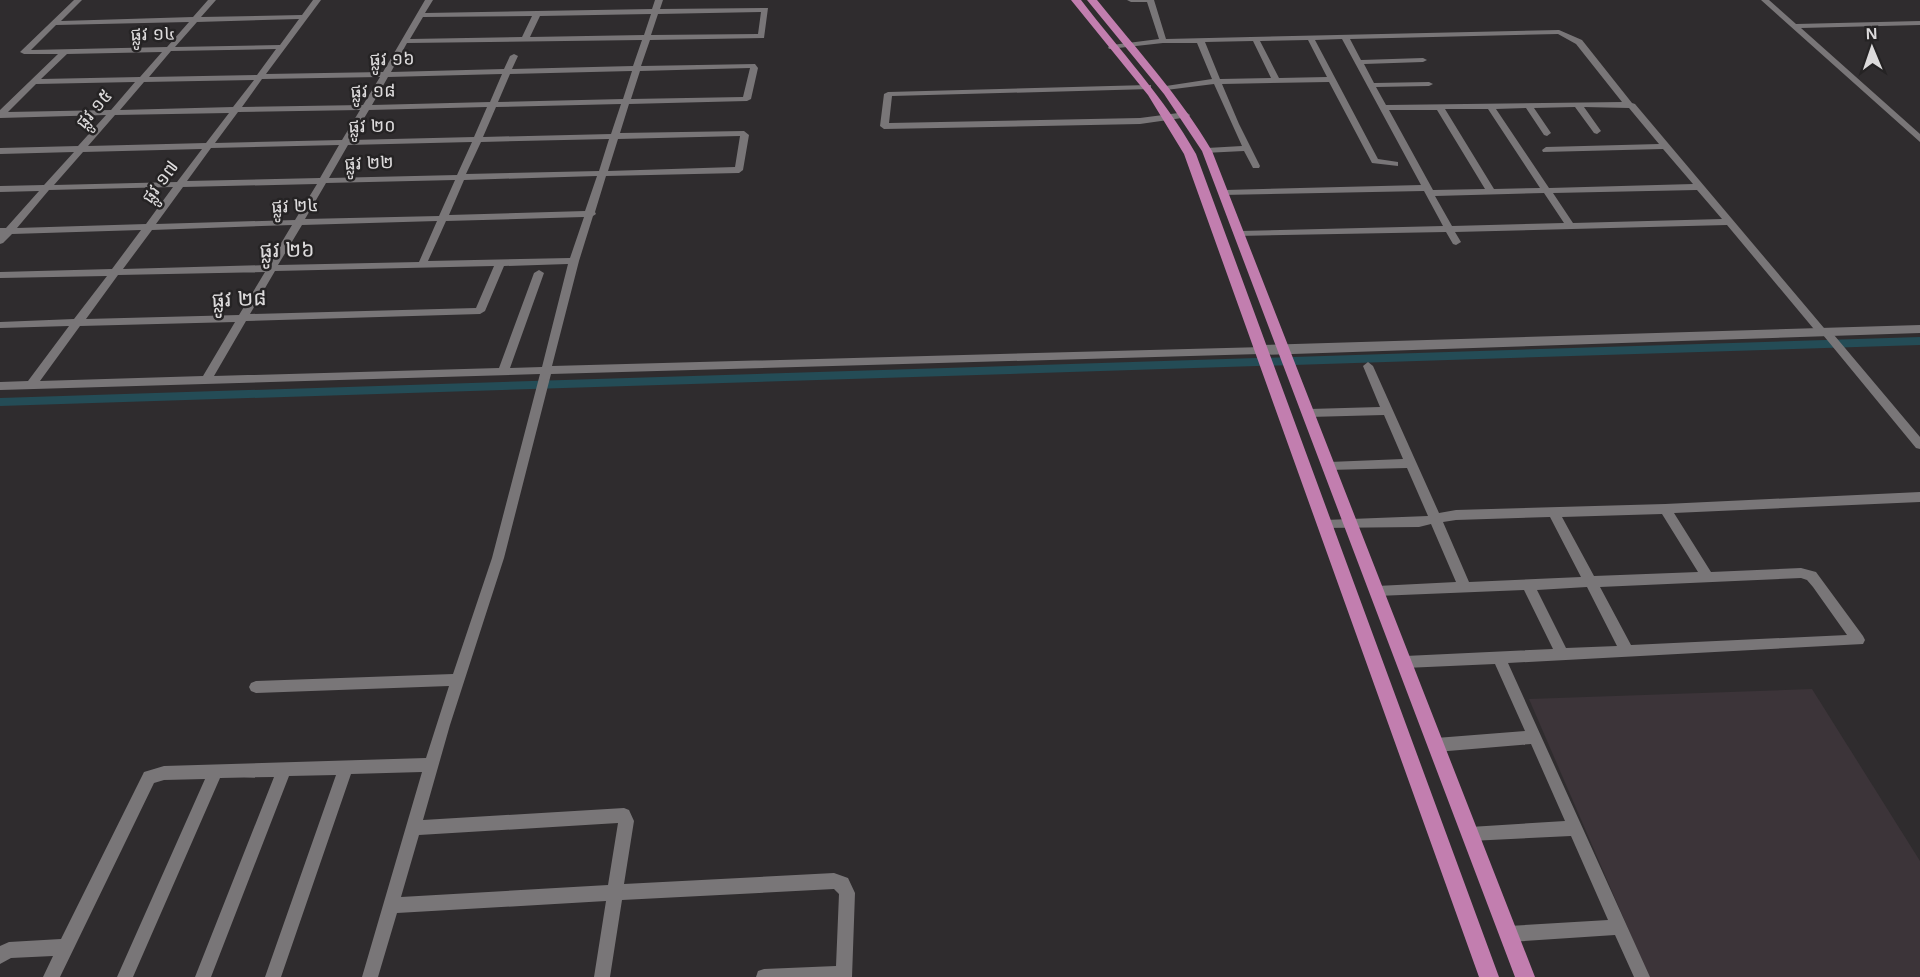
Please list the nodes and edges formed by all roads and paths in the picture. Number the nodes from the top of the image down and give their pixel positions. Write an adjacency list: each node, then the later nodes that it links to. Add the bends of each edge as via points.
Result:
1 (78, 0): 16 (street)
2 (212, 0): 15 (street, ផ្លូវ ១៥)
3 (317, 0): 14 (street, ផ្លូវ ១៧)
4 (429, 0): 13 (street)
5 (659, 0): 11 (street)
6 (1076, 0): 29 (main road)
7 (1092, 0): 27 (main road)
8 (1131, 0): 9 (street)
9 (1149, 0): 26 (street)
10 (1765, 0): 18 (street)
11 (655, 12): 12 (street); 19 (street); 19 (street, via 765,10 761,36)
12 (537, 13): 13 (street); 22 (street)
13 (420, 15): 25 (street)
14 (304, 17): 15 (street); 28 (street, ផ្លូវ ១៧)
15 (195, 19): 16 (street); 30 (street, ផ្លូវ ១៥)
16 (53, 23): 31 (street, ផ្លូវ ១៤, via 24,51)
17 (1920, 23): 18 (street)
18 (1793, 26): 66 (street)
19 (647, 38): 22 (street); 35 (street)
20 (1311, 39): 21 (street); 24 (street); 41 (street)
21 (1346, 39): 34 (street); 51 (street, via 1567,34 1583,46)
22 (525, 40): 25 (street)
23 (1200, 40): 24 (street); 26 (street); 42 (street)
24 (1256, 40): 40 (street)
25 (405, 41): 37 (street)
26 (1163, 41): 27 (street)
27 (1128, 44): 29 (street); 47 (main road)
28 (282, 47): 30 (street, ផ្លូវ ១៤); 38 (street, ផ្លូវ ១៧)
29 (1112, 47): 46 (main road)
30 (169, 49): 31 (street, ផ្លូវ ១៤); 39 (street, ផ្លូវ ១៥)
31 (65, 51): 43 (street)
32 (514, 56): 36 (street)
33 (1423, 60): 34 (street)
34 (1359, 62): 45 (street)
35 (636, 69): 36 (street, ផ្លូវ ១៦); 48 (street, ផ្លូវ ១៦, via 752,66); 49 (street)
36 (507, 72): 37 (street, ផ្លូវ ១៦); 52 (street)
37 (385, 74): 38 (street, ផ្លូវ ១៦); 56 (street)
38 (260, 77): 39 (street, ផ្លូវ ១៦); 58 (street, ផ្លូវ ១៧)
39 (142, 80): 43 (street, ផ្លូវ ១៦); 59 (street, ផ្លូវ ១៥)
40 (1276, 80): 41 (street); 42 (street)
41 (1333, 80): 76 (street, via 1375,161)
42 (1216, 81): 47 (street); 71 (street)
43 (33, 82): 60 (street)
44 (1429, 84): 45 (street)
45 (1372, 85): 57 (street)
46 (1148, 87): 62 (main road); 62 (street, via 888,94 884,126 1140,121)
47 (1166, 87): 61 (main road)
48 (747, 99): 49 (street, ផ្លូវ ១៨)
49 (625, 102): 52 (street, ផ្លូវ ១៨); 65 (street)
50 (1577, 104): 51 (street); 53 (street); 63 (street)
51 (1628, 104): 70 (street)
52 (493, 105): 56 (street, ផ្លូវ ១៨); 67 (street)
53 (1528, 105): 55 (street); 64 (street)
54 (1439, 106): 55 (street); 57 (street); 88 (street)
55 (1490, 106): 86 (street)
56 (366, 107): 58 (street, ផ្លូវ ១៨); 68 (street)
57 (1384, 108): 87 (street)
58 (235, 110): 59 (street, ផ្លូវ ១៨); 69 (street, ផ្លូវ ១៧)
59 (113, 113): 60 (street, ផ្លូវ ១៨); 72 (street, ផ្លូវ ១៥)
60 (0, 115)
61 (1186, 115): 62 (street); 75 (main road)
62 (1169, 117): 114 (main road, via 1190,154)
63 (1597, 131)
64 (1547, 133)
65 (615, 136): 67 (street, ផ្លូវ ២០); 78 (street, ផ្លូវ ២០, via 744,133); 79 (street)
66 (1920, 139)
67 (477, 140): 68 (street, ផ្លូវ ២០); 80 (street)
68 (345, 143): 69 (street, ផ្លូវ ២០); 81 (street)
69 (208, 146): 72 (street, ផ្លូវ ២០); 82 (street, ផ្លូវ ១៧)
70 (1665, 146): 73 (street); 83 (street)
71 (1248, 148): 75 (street); 77 (street)
72 (81, 149): 74 (street, ផ្លូវ ២០); 84 (street, ផ្លូវ ១៥)
73 (1546, 150)
74 (0, 151)
75 (1207, 151): 89 (main road)
76 (1395, 164)
77 (1256, 166)
78 (739, 170): 79 (street, ផ្លូវ ២២)
79 (603, 174): 80 (street, ផ្លូវ ២២); 90 (street)
80 (461, 177): 81 (street, ផ្លូវ ២២); 91 (street)
81 (322, 181): 82 (street, ផ្លូវ ២២); 93 (street)
82 (179, 185): 84 (street, ផ្លូវ ២២); 95 (street, ផ្លូវ ១៧)
83 (1699, 187): 86 (street); 92 (street)
84 (46, 188): 85 (street, ផ្លូវ ២២); 97 (street, ផ្លូវ ១៥)
85 (0, 189)
86 (1546, 190): 88 (street); 94 (street)
87 (1428, 191): 88 (street); 89 (street); 96 (street)
88 (1491, 192)
89 (1225, 193): 98 (main road)
90 (591, 214): 91 (street, ផ្លូវ ២៤); 101 (street)
91 (442, 218): 93 (street, ផ្លូវ ២៤); 103 (street)
92 (1729, 222): 94 (street); 112 (street)
93 (298, 223): 95 (street, ផ្លូវ ២៤); 104 (street)
94 (1570, 225): 96 (street)
95 (148, 227): 97 (street, ផ្លូវ ២៤); 105 (street, ផ្លូវ ១៧)
96 (1448, 228): 98 (street); 100 (street)
97 (4, 231): 99 (street, ផ្លូវ ១៥)
98 (1240, 234): 113 (main road)
99 (0, 241)
100 (1456, 242)
101 (574, 261): 102 (street, ផ្លូវ ២៦); 117 (street)
102 (500, 262): 103 (street, ផ្លូវ ២៦); 108 (street, ផ្លូវ ២៨, via 480,311)
103 (422, 264): 104 (street, ផ្លូវ ២៦)
104 (271, 268): 105 (street, ផ្លូវ ២៦); 108 (street)
105 (114, 272): 107 (street, ផ្លូវ ២៦); 109 (street, ផ្លូវ ១៧)
106 (539, 273): 116 (street)
107 (0, 275)
108 (242, 318): 109 (street, ផ្លូវ ២៨); 118 (street)
109 (76, 322): 110 (street, ផ្លូវ ២៨); 119 (street, ផ្លូវ ១៧)
110 (0, 325)
111 (1920, 329): 112 (street)
112 (1828, 336): 113 (street); 123 (street)
113 (1287, 357): 114 (street); 122 (main road)
114 (1263, 358): 117 (street); 131 (main road)
115 (1368, 366): 121 (street)
116 (503, 371): 117 (street); 118 (street)
117 (545, 372): 141 (street, via 498,558)
118 (206, 380): 119 (street)
119 (32, 385): 120 (street)
120 (0, 386)
121 (1388, 411): 122 (street); 124 (street)
122 (1309, 413): 125 (main road)
123 (1920, 445)
124 (1411, 463): 125 (street); 129 (street)
125 (1329, 466): 130 (main road)
126 (1920, 497): 127 (street)
127 (1665, 509): 128 (street); 132 (street)
128 (1554, 513): 129 (street); 133 (street)
129 (1435, 519): 130 (street); 135 (street)
130 (1352, 523): 131 (street); 136 (main road)
131 (1325, 525): 166 (main road)
132 (1708, 577): 133 (street); 137 (street, via 1796,572 1811,576 1858,640)
133 (1590, 582): 134 (street); 137 (street)
134 (1528, 584): 135 (street); 138 (street)
135 (1465, 586): 136 (street)
136 (1377, 591): 140 (main road)
137 (1627, 651): 138 (street)
138 (1562, 654): 139 (street)
139 (1499, 657): 140 (street); 143 (street)
140 (1405, 662): 144 (main road)
141 (458, 680): 142 (street); 145 (street)
142 (256, 687)
143 (1535, 737): 144 (street); 150 (street)
144 (1436, 745): 151 (main road)
145 (432, 765): 146 (street); 149 (street)
146 (346, 768): 147 (street); 162 (street)
147 (284, 770): 148 (street); 161 (street)
148 (215, 773): 156 (street, via 164,773 149,777); 160 (street)
149 (413, 828): 152 (street, via 624,815); 153 (street)
150 (1575, 828): 151 (street); 154 (street)
151 (1470, 834): 155 (main road)
152 (615, 892): 153 (street); 158 (street, via 834,881 842,884 847,893); 164 (street)
153 (392, 905): 163 (street)
154 (1619, 927): 155 (street); 168 (street)
155 (1509, 934): 167 (main road)
156 (65, 947): 157 (street, via 9,950); 159 (street)
157 (0, 956)
158 (844, 976): 165 (street)
159 (51, 977)
160 (125, 977)
161 (203, 977)
162 (273, 977)
163 (370, 977)
164 (602, 977)
165 (764, 977)
166 (1489, 977)
167 (1525, 977)
168 (1641, 977)

